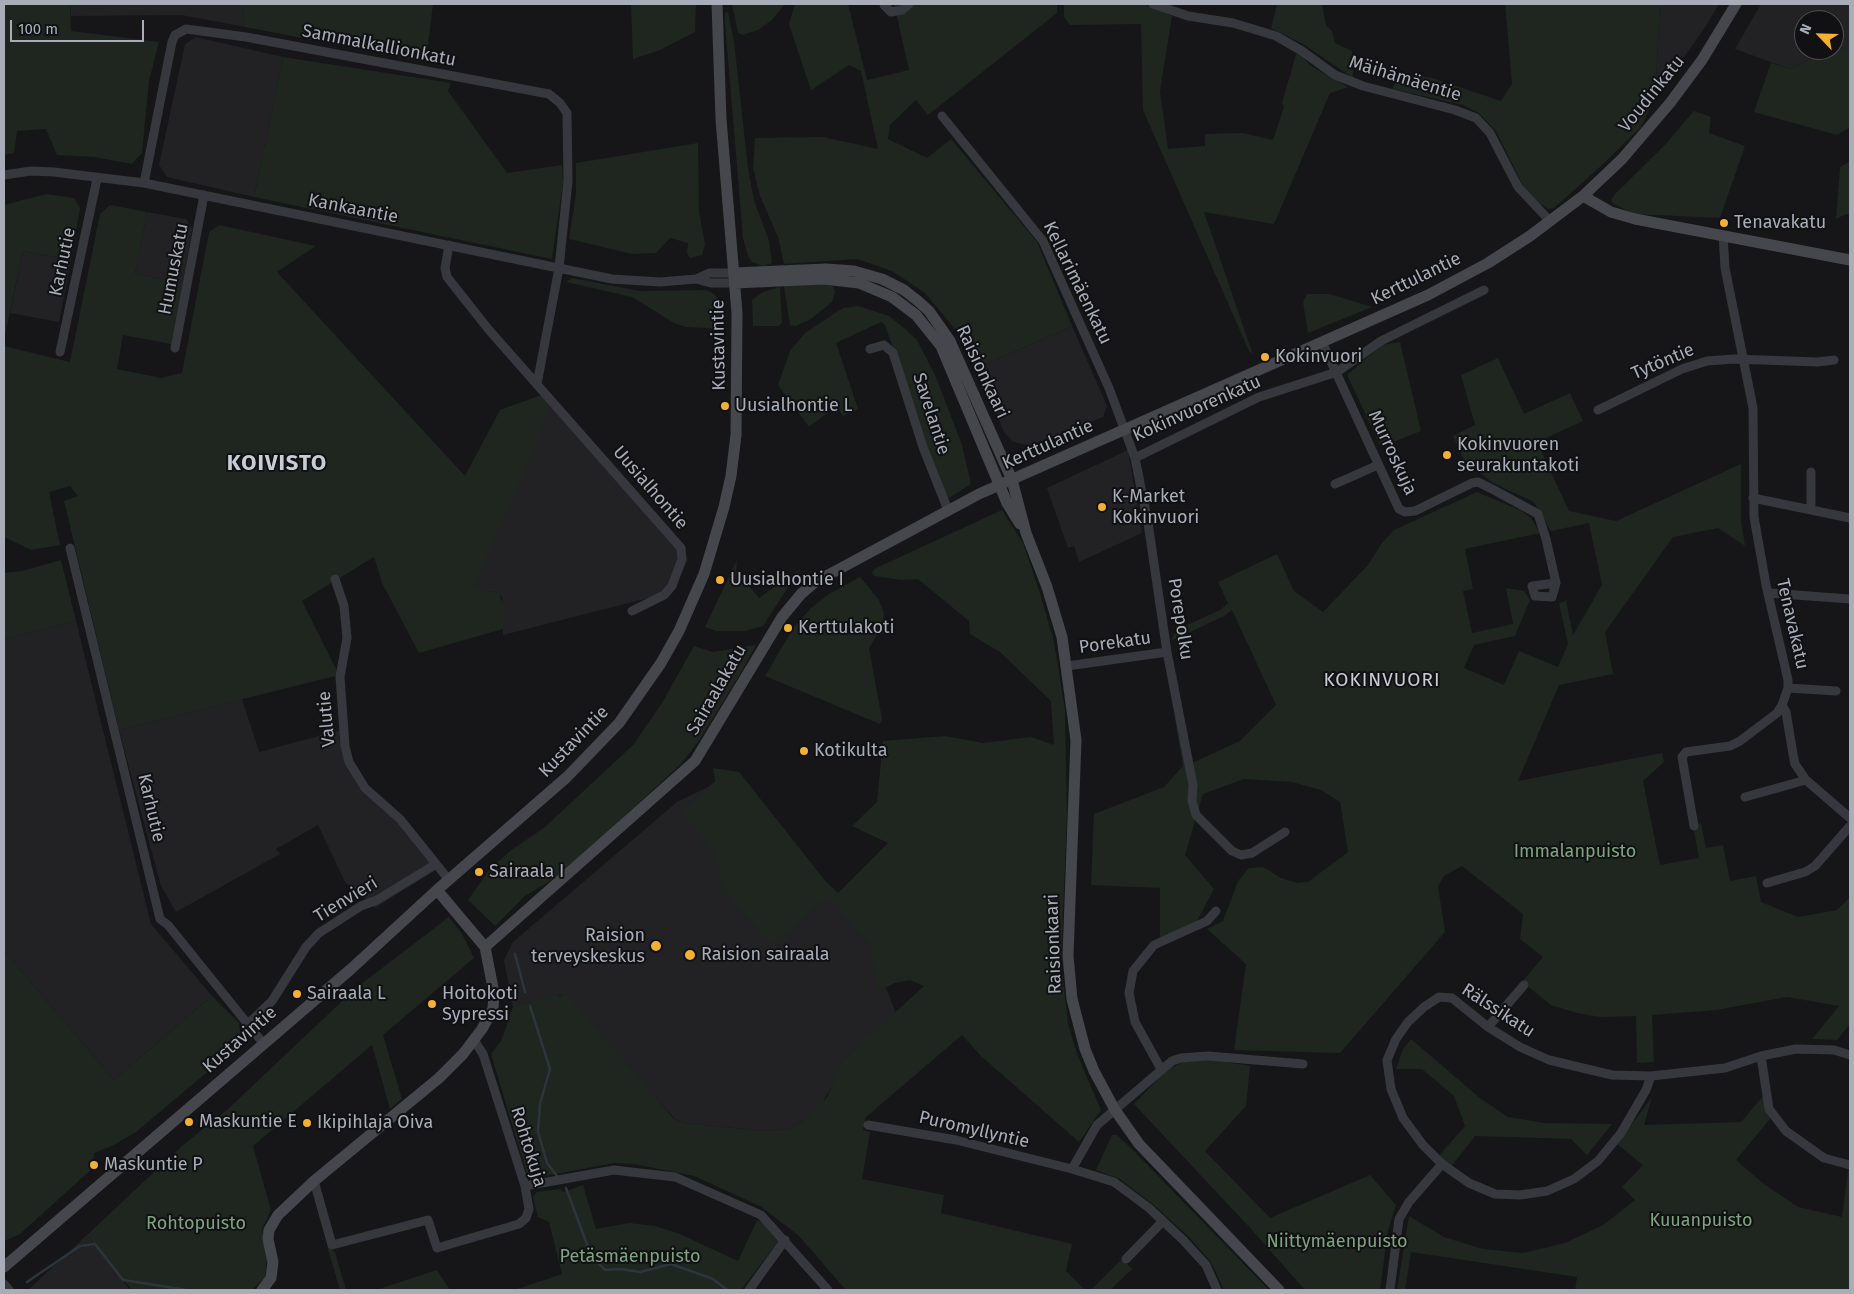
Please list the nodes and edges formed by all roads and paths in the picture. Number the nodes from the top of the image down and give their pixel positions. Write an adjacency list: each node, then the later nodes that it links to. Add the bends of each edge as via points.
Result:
1 (715, 4): 17 (main road, Kustavintie)
2 (909, 4): 5 (street, via 902,10 891,12)
3 (1153, 4): 12 (street, Mäihämäentie, via 1188,16 1233,23 1276,36 1335,75 1476,118 1490,132 1518,187)
4 (1736, 4): 11 (main road, Voudinkatu, via 1702,60 1670,103 1622,159)
5 (884, 5)
6 (942, 116): 28 (street, Kellarimäenkatu, via 1043,241)
7 (4, 175): 8 (street, Kankaantie, via 31,171)
8 (97, 178): 9 (street, Kankaantie); 22 (street, Karhutie)
9 (144, 183): 10 (street, Kankaantie); 16 (street, Sammalkallionkatu, via 172,42 175,35 186,29 246,37 549,94 567,114 568,181)
10 (204, 195): 14 (street, Kankaantie); 20 (street, Humuskatu)
11 (1583, 196): 12 (main road, Kerttulantie); 13 (main road, via 1624,217)
12 (1550, 221): 19 (main road, Kerttulantie, via 1488,263 1428,295)
13 (1723, 235): 15 (main road); 23 (street, Tenavakatu, via 1725,268)
14 (448, 245): 16 (street, Kankaantie); 26 (street, Uusialhontie, via 447,277)
15 (1850, 260)
16 (559, 268): 17 (street, Kankaantie, via 637,282 696,279 711,283); 26 (street)
17 (734, 278): 32 (main road, Raisionkaari, via 840,270 882,279 904,290 929,311 950,341); 34 (main road, Raisionkaari, via 841,280 877,290 903,304 930,330 941,346); 58 (main road, Kustavintie, via 738,387 731,476 715,541 689,610 661,663 619,723 568,777)
18 (1484, 290): 25 (street, Kokinvuorenkatu, via 1381,341)
19 (1322, 342): 25 (street, Murroskuja); 28 (main road, Kerttulantie)
20 (175, 348)
21 (870, 349): 36 (street, Savelantie, via 884,345 893,353 923,447)
22 (60, 352)
23 (1744, 360): 24 (street, Tytöntie); 27 (street, Tytöntie, via 1695,364); 35 (street, Tenavakatu, via 1754,423)
24 (1834, 360)
25 (1337, 372): 29 (street, Kokinvuorenkatu, via 1259,397); 30 (street, Murroskuja)
26 (537, 384): 45 (street, Uusialhontie, via 681,548 682,559 672,586 664,595)
27 (1598, 410)
28 (1125, 431): 29 (street, Kokinvuorenkatu); 32 (main road, Kerttulantie)
29 (1134, 458): 46 (street, Porepolku, via 1148,523)
30 (1378, 465): 33 (street); 42 (street, Murroskuja, via 1400,509 1405,512 1415,511 1478,482 1533,510 1538,514)
31 (1811, 472): 37 (street)
32 (1012, 480): 34 (main road, Kerttulantie); 39 (main road, Raisionkaari)
33 (1335, 484)
34 (1000, 485): 36 (main road, Sairaalakatu); 39 (main road, Raisionkaari, via 1007,503)
35 (1752, 498): 37 (street); 43 (street, Tenavakatu, via 1759,552)
36 (948, 510): 62 (main road, Sairaalakatu, via 830,572 801,594 768,638 695,761)
37 (1811, 510): 38 (street)
38 (1850, 518)
39 (1026, 532): 47 (main road, Raisionkaari, via 1056,614)
40 (70, 548): 64 (street, Karhutie, via 160,919)
41 (335, 579): 57 (street, Valutie, via 344,606 347,638 340,677 349,762 365,788 400,819)
42 (1556, 583)
43 (1769, 593): 44 (street); 48 (street, Tenavakatu)
44 (1850, 599)
45 (632, 611)
46 (1167, 652): 47 (street, Porekatu); 56 (street, Porepolku, via 1196,815 1232,851 1241,855 1252,853)
47 (1067, 666): 73 (main road, Raisionkaari, via 1076,740 1068,908 1070,981 1085,1048)
48 (1788, 688): 49 (street); 50 (street, Tenavakatu)
49 (1836, 691)
50 (1782, 705): 51 (street, via 1795,764); 54 (street, via 1777,713 1740,742 1686,752 1682,757)
51 (1806, 780): 52 (street); 53 (street)
52 (1745, 796)
53 (1850, 818)
54 (1694, 826)
55 (1850, 826): 59 (street, via 1815,866)
56 (1285, 832)
57 (436, 864): 58 (street, Valutie); 64 (street, Tienvieri, via 319,932 272,1001)
58 (449, 880): 60 (main road, Kustavintie)
59 (1767, 883)
60 (437, 890): 62 (main road); 67 (main road, Kustavintie, via 351,969)
61 (1216, 910): 71 (street, via 1207,921 1154,945 1133,972 1129,993 1135,1022)
62 (485, 947): 66 (main road, via 495,1003)
63 (1524, 986): 65 (street)
64 (248, 1024): 67 (street, Karhutie)
65 (1488, 1027): 72 (street, Rälssikatu, via 1549,1060 1612,1075); 75 (street, Rälssikatu, via 1452,998 1439,997 1408,1022 1386,1060 1392,1089 1404,1118 1423,1145)
66 (474, 1040): 78 (main road, via 439,1078); 79 (street, Rohtokuja, via 483,1054)
67 (263, 1043): 83 (main road, Kustavintie)
68 (1850, 1055): 69 (street, Rälssikatu, via 1834,1050 1808,1049)
69 (1761, 1056): 72 (street, Rälssikatu, via 1725,1068); 76 (street, via 1769,1109 1786,1131 1824,1158)
70 (1303, 1064): 71 (street, via 1192,1056 1172,1061)
71 (1160, 1069): 73 (street)
72 (1651, 1076): 75 (street, Rälssikatu, via 1621,1133 1598,1161 1574,1179 1547,1190 1520,1195 1495,1194 1469,1183)
73 (1115, 1110): 77 (street, via 1097,1125); 90 (main road, Raisionkaari, via 1164,1172)
74 (868, 1125): 77 (street, Puromyllyntie, via 956,1140)
75 (1442, 1164): 91 (street, via 1399,1218)
76 (1850, 1166)
77 (1072, 1169): 80 (street, Puromyllyntie, via 1114,1182)
78 (314, 1181): 79 (street, Rohtokuja, via 332,1245 428,1220 437,1248 520,1224 529,1209); 86 (main road, via 272,1222 268,1239 273,1270)
79 (525, 1186): 81 (street, via 614,1170 675,1177 762,1215)
80 (1163, 1221): 82 (street); 89 (street, Puromyllyntie, via 1206,1265)
81 (785, 1240): 87 (street); 88 (street)
82 (1126, 1258)
83 (4, 1266)
84 (4, 1284): 85 (street)
85 (9, 1290)
86 (262, 1290)
87 (749, 1290)
88 (828, 1290)
89 (1217, 1290)
90 (1279, 1290)
91 (1390, 1290)

